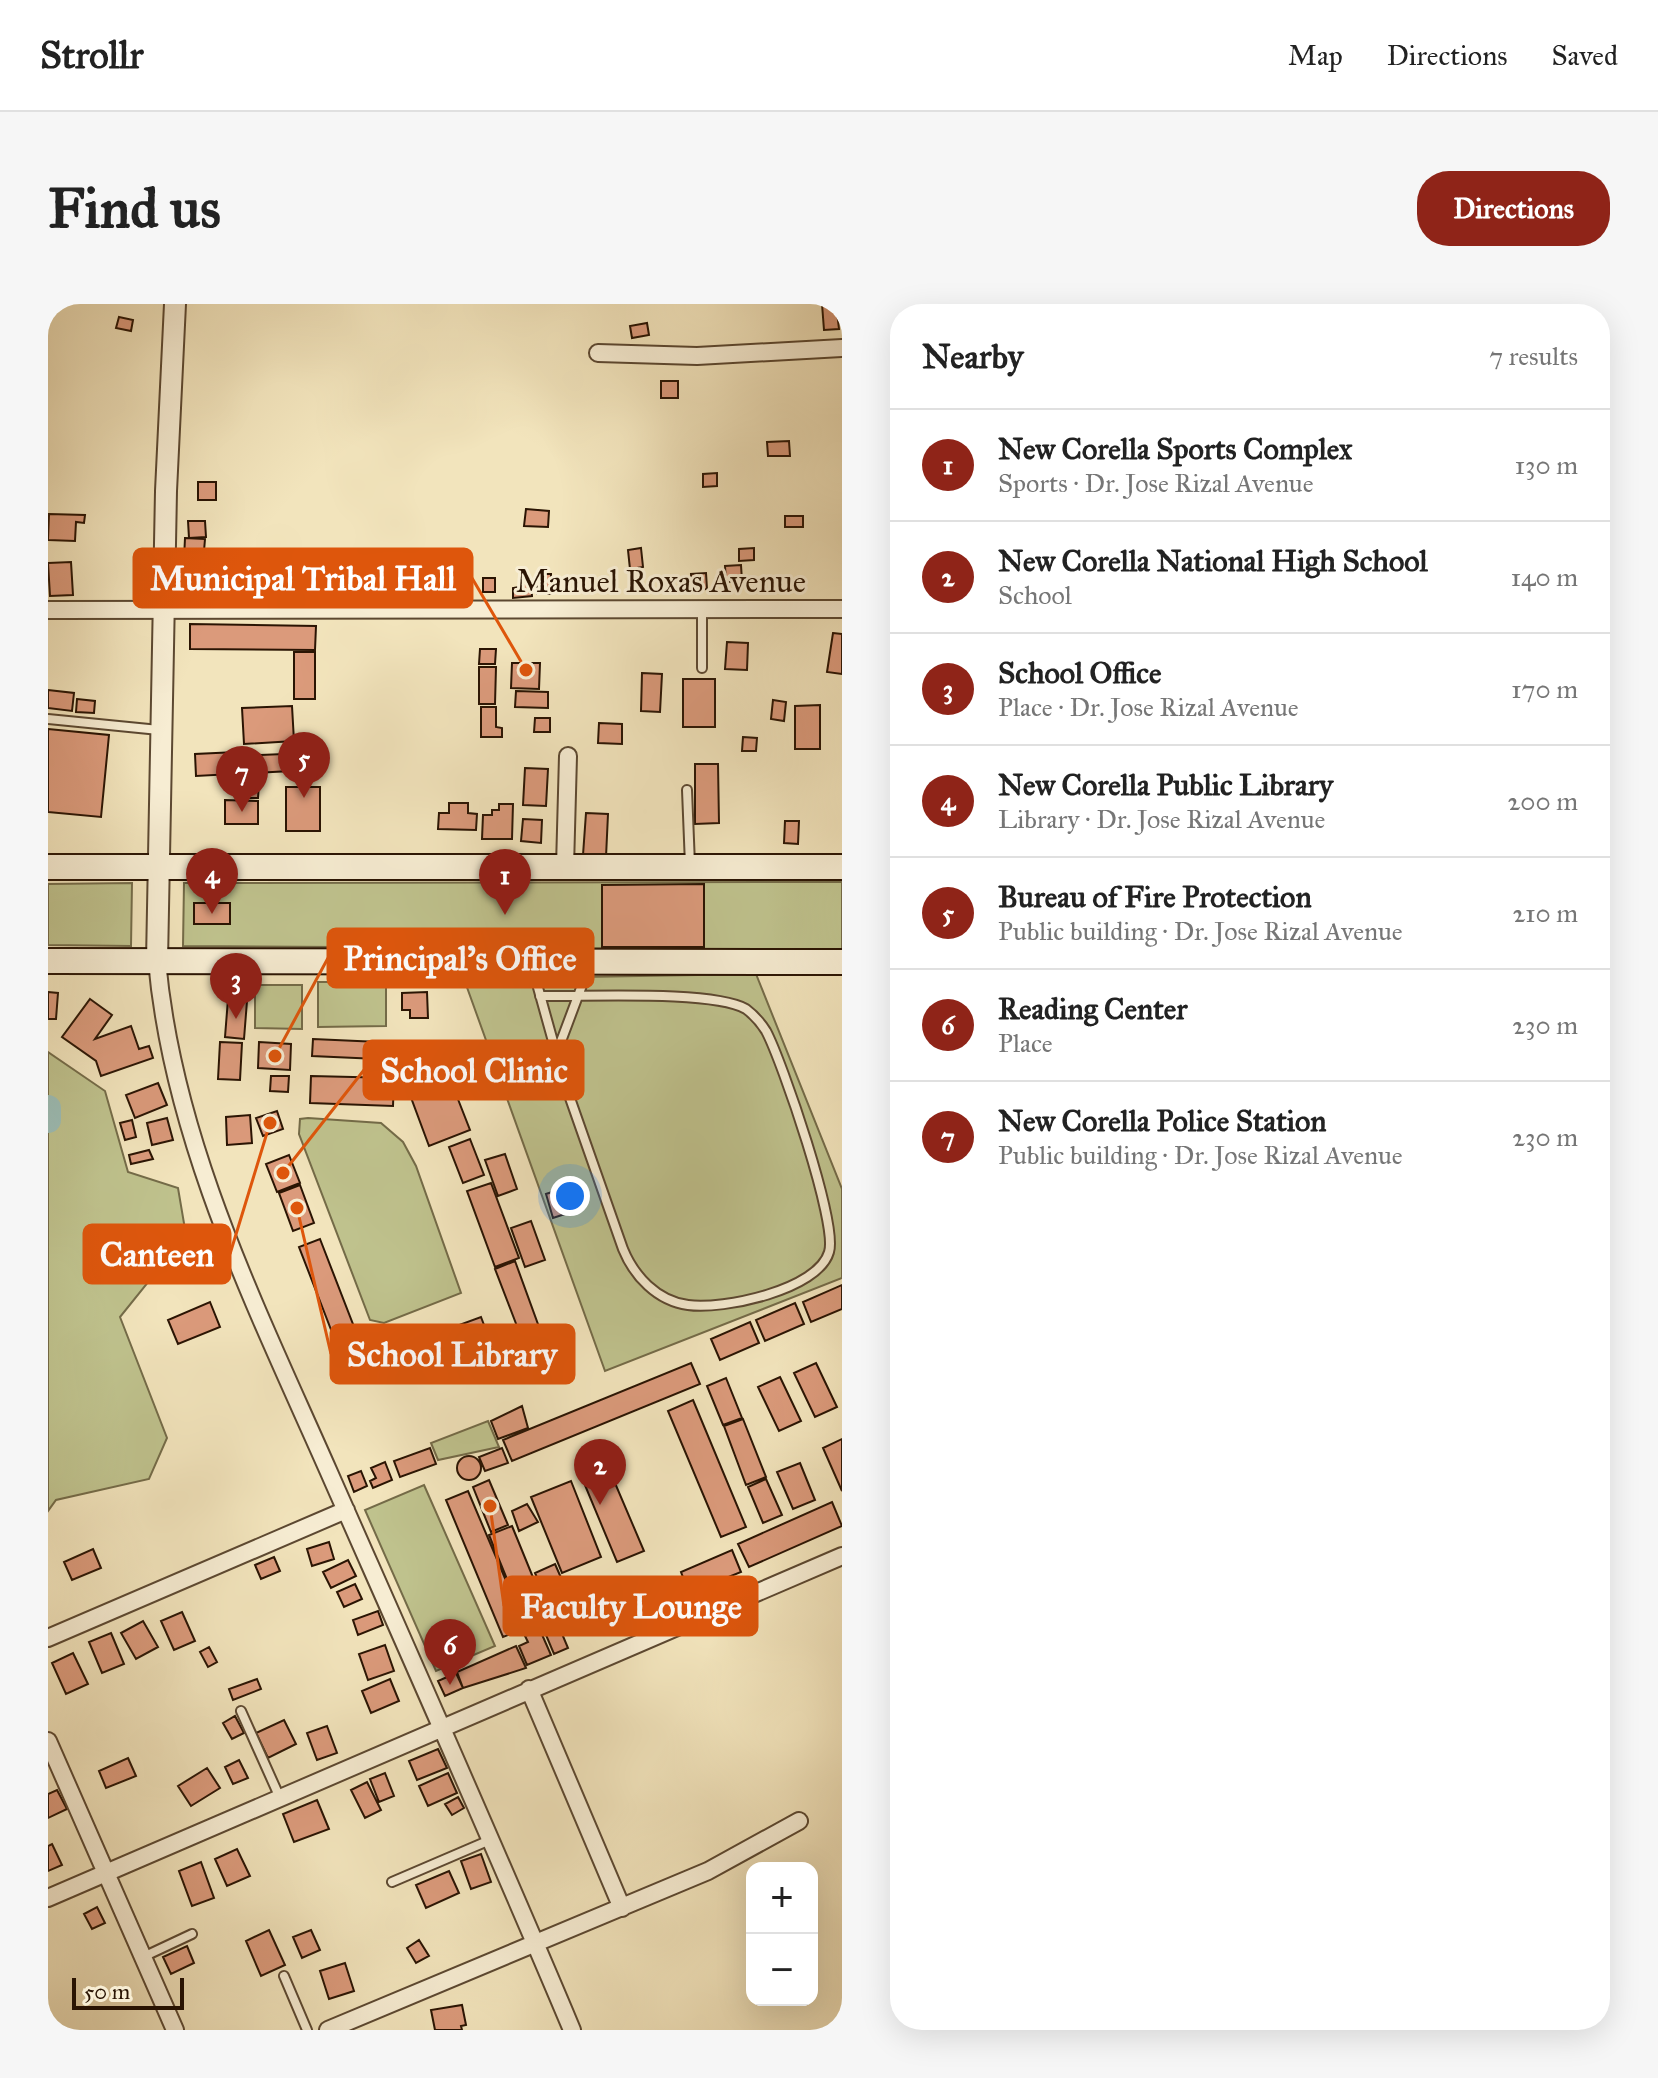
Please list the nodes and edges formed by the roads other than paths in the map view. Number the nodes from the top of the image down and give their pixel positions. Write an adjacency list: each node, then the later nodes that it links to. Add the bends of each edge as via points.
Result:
1 (175, 304): 6 (street)
2 (842, 348): 3 (street, via 697,356)
3 (598, 353)
4 (842, 609): 7 (street, Manuel Roxas Avenue)
5 (48, 610): 6 (street, Manuel Roxas Avenue)
6 (164, 610): 7 (street, Manuel Roxas Avenue); 10 (street)
7 (702, 610): 8 (lane)
8 (702, 668)
9 (48, 719): 10 (lane)
10 (161, 730): 14 (street)
11 (568, 756): 15 (street)
12 (687, 790): 16 (lane)
13 (48, 867): 14 (main road)
14 (158, 867): 15 (main road); 19 (street)
15 (565, 867): 16 (main road)
16 (690, 867): 17 (main road)
17 (842, 867)
18 (48, 961): 19 (main road)
19 (157, 961): 20 (main road); 26 (street, via 165,1025 214,1203)
20 (530, 962): 21 (main road); 23 (lane)
21 (591, 962): 22 (main road); 24 (lane)
22 (842, 962)
23 (540, 996): 24 (lane); 25 (lane)
24 (578, 997): 25 (lane); 25 (lane, via 715,999 759,1020 824,1197 831,1237 822,1267 785,1288 717,1305 687,1305 644,1283 623,1249)
25 (556, 1053)
26 (346, 1510): 28 (street); 31 (street)
27 (842, 1556): 29 (street)
28 (48, 1638)
29 (529, 1689): 31 (street); 39 (street)
30 (241, 1711): 33 (lane)
31 (441, 1728): 33 (street); 35 (street)
32 (48, 1741): 36 (street)
33 (280, 1798): 36 (street)
34 (799, 1821): 39 (street, via 708,1871)
35 (490, 1840): 37 (lane); 41 (street)
36 (106, 1873): 38 (street); 42 (street)
37 (392, 1882)
38 (48, 1898)
39 (622, 1908): 41 (street)
40 (192, 1934): 42 (lane)
41 (535, 1944): 46 (street); 47 (street)
42 (143, 1957): 44 (street)
43 (284, 1976): 45 (lane)
44 (175, 2030)
45 (307, 2030)
46 (328, 2030)
47 (572, 2030)

